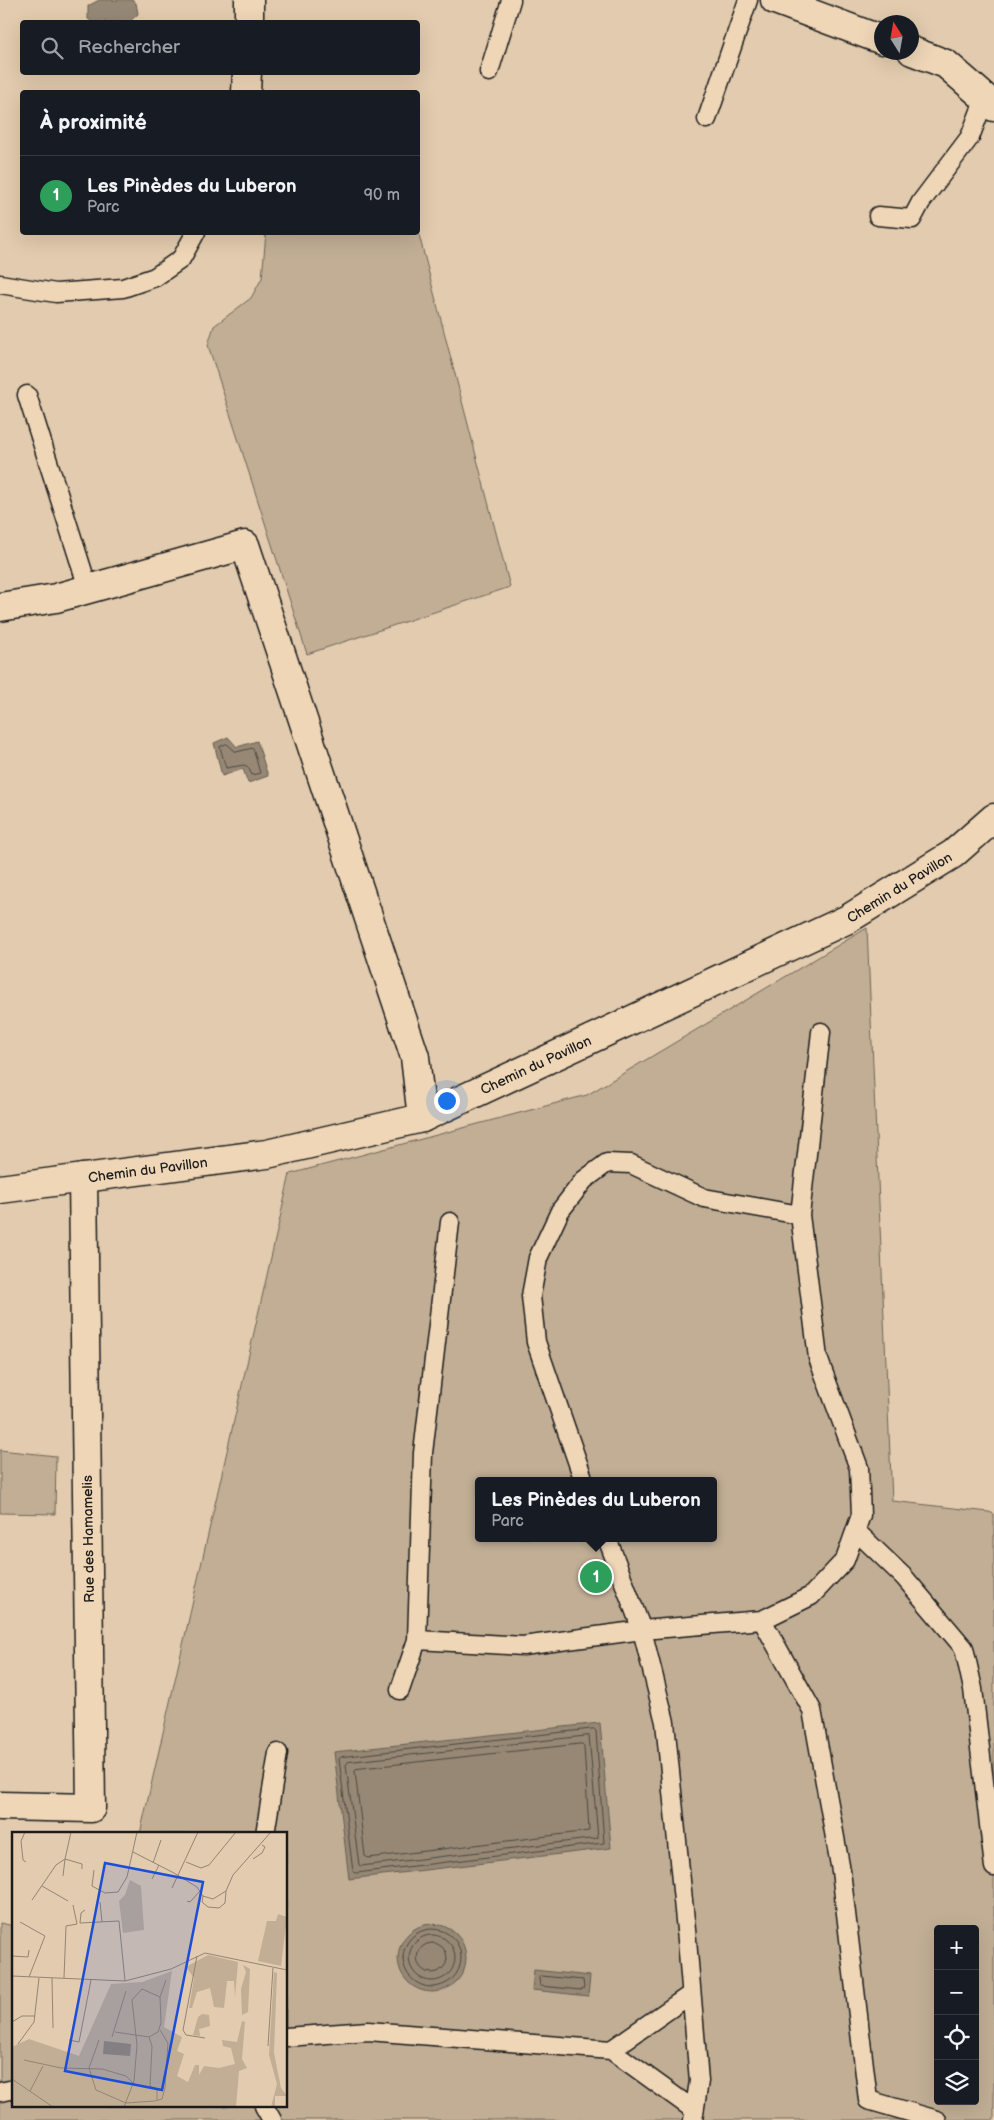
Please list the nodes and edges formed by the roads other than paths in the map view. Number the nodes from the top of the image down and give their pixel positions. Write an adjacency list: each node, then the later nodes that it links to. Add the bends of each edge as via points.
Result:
1 (250, 0): 5 (street)
2 (511, 0): 8 (lane)
3 (748, 0): 12 (lane)
4 (775, 0): 6 (street)
5 (248, 20)
6 (874, 37)
7 (919, 54): 11 (street, via 946,64)
8 (488, 72)
9 (247, 75): 10 (street)
10 (246, 90)
11 (990, 102): 13 (lane, via 970,137 912,219)
12 (707, 119)
13 (878, 216)
14 (194, 235): 15 (lane, via 181,259 155,277 123,288 56,292)
15 (0, 284)
16 (27, 395): 17 (lane)
17 (88, 588): 18 (street, via 56,598); 21 (street, via 245,545 415,1057)
18 (0, 607)
19 (994, 818): 21 (street, Chemin du Pavillon, via 953,854 848,918)
20 (821, 1032): 24 (lane)
21 (422, 1118): 22 (street, Chemin du Pavillon, via 267,1154)
22 (84, 1178): 23 (street, Chemin du Pavillon); 34 (street, Rue des Hamamelis, via 91,1808)
23 (0, 1189)
24 (800, 1214): 26 (lane, via 704,1198 631,1164 607,1162 584,1180 560,1212 538,1258 532,1296 536,1342); 27 (lane, via 818,1358 859,1468 861,1516)
25 (450, 1222): 31 (lane, via 423,1453)
26 (583, 1477)
27 (856, 1531): 29 (lane, via 845,1560 811,1596); 36 (lane, via 904,1577 964,1648 973,1689)
28 (609, 1542): 30 (lane)
29 (762, 1620): 30 (lane); 43 (lane, via 812,1710 841,1872 868,2100)
30 (642, 1630): 31 (lane, via 523,1646); 37 (lane, via 665,1722)
31 (417, 1640): 32 (lane)
32 (400, 1690)
33 (278, 1753): 35 (lane)
34 (0, 1806)
35 (264, 1832)
36 (994, 1867)
37 (692, 1994): 39 (lane); 41 (lane, via 699,2081)
38 (288, 2037): 39 (lane, via 368,2031)
39 (611, 2050): 41 (lane)
40 (265, 2108): 42 (lane)
41 (694, 2115)
42 (272, 2120)
43 (937, 2120)

